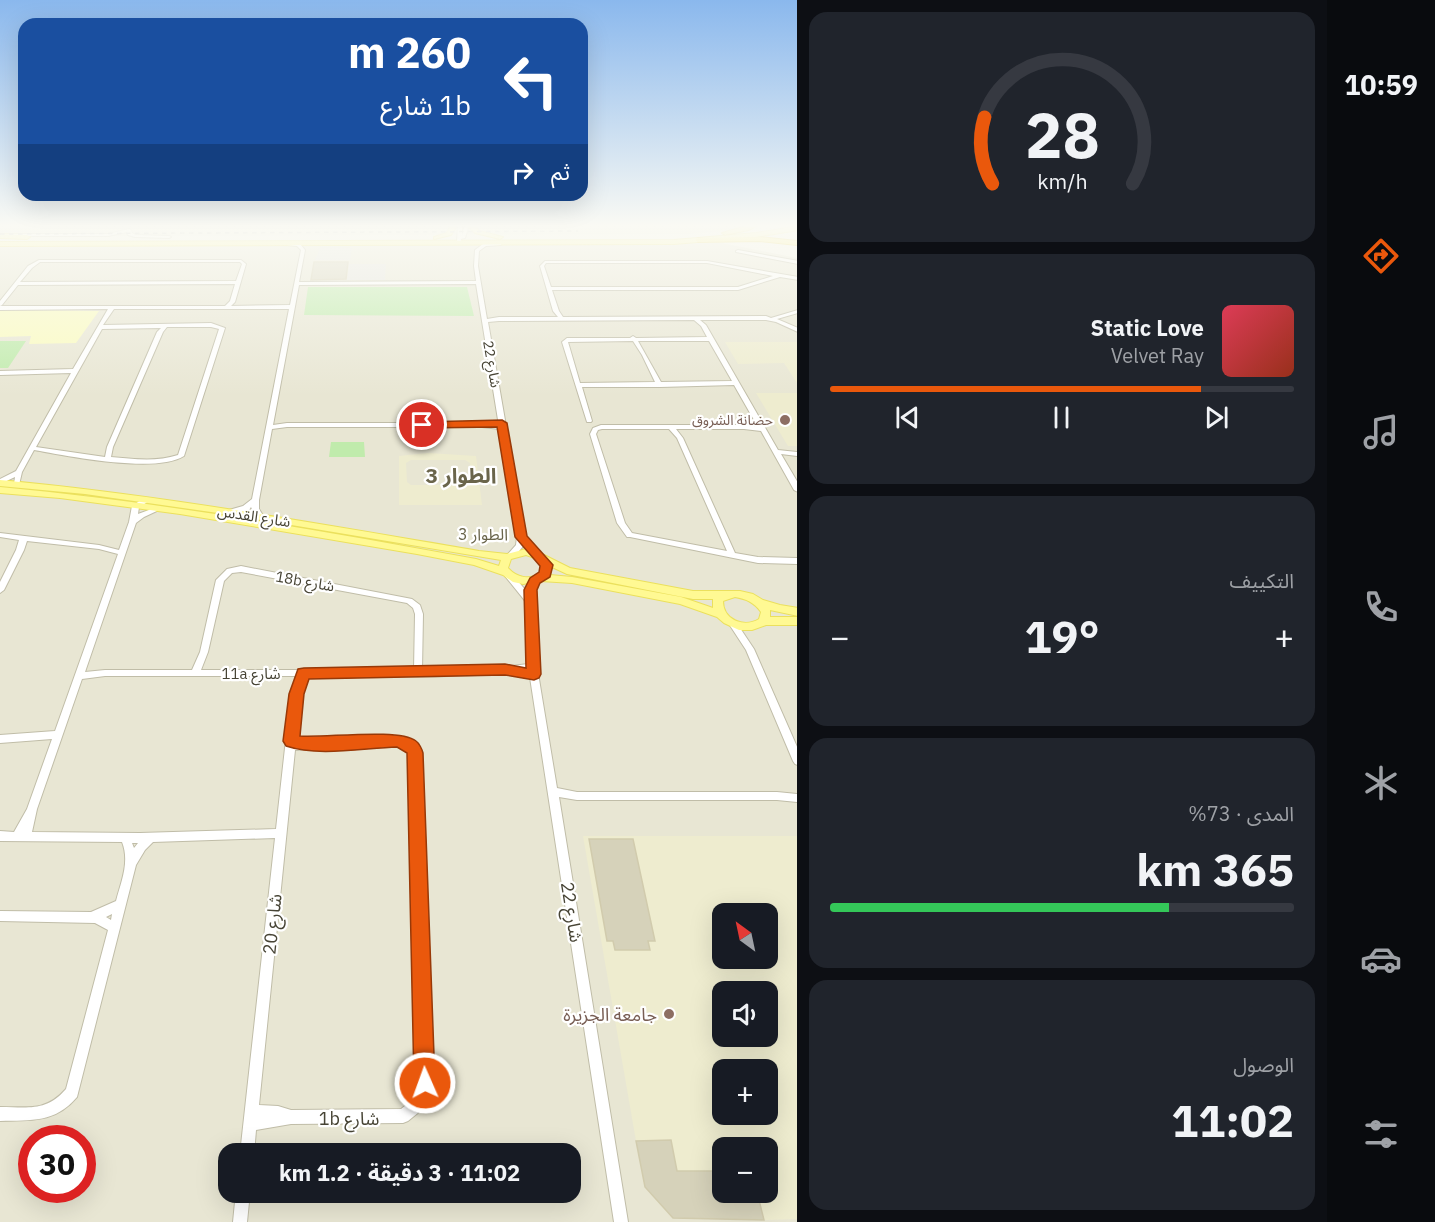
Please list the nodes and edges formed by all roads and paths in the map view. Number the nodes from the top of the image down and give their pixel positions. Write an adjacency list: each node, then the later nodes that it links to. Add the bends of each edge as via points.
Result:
1 (467, 282): 7 (street)
2 (478, 282): 14 (street, شارع 22)
3 (547, 282): 8 (street)
4 (754, 282): 8 (street, via 738,288)
5 (18, 283): 6 (street); 9 (street)
6 (237, 283): 10 (street)
7 (298, 283): 11 (street)
8 (549, 288): 15 (street)
9 (1, 305): 12 (street)
10 (230, 306): 11 (street); 12 (street)
11 (293, 308): 29 (street)
12 (108, 311): 18 (street)
13 (797, 311): 16 (street)
14 (484, 318): 15 (street); 30 (street, شارع 22)
15 (557, 318): 17 (street, via 695,318)
16 (772, 319): 17 (street); 20 (street)
17 (704, 322): 22 (street)
18 (100, 326): 19 (street); 23 (street)
19 (162, 328): 37 (street); 37 (street, via 221,328 182,454 176,459 147,461)
20 (797, 330)
21 (637, 338): 22 (street); 25 (street, via 565,341); 26 (street)
22 (710, 338): 27 (street)
23 (74, 373): 24 (street); 33 (street)
24 (3, 376)
25 (578, 385): 26 (street); 28 (street)
26 (657, 385): 27 (street)
27 (737, 385): 32 (street)
28 (589, 421)
29 (270, 425): 30 (street); 43 (street)
30 (502, 426): 50 (street, شارع 22)
31 (675, 427): 32 (street); 52 (street); 54 (street, via 595,429 624,530 639,538)
32 (762, 427): 36 (street)
33 (32, 450): 34 (street); 38 (street)
34 (48, 451): 37 (street)
35 (797, 454): 36 (street)
36 (778, 455): 41 (street)
37 (104, 457)
38 (19, 472): 39 (street); 40 (street)
39 (17, 484): 40 (main road, شارع القدس); 42 (main road, شارع القدس)
40 (0, 485): 44 (main road, شارع القدس)
41 (797, 488)
42 (147, 500): 44 (street); 46 (main road, شارع القدس)
43 (255, 500): 46 (street); 47 (street)
44 (136, 506): 45 (main road, شارع القدس); 48 (street)
45 (157, 509): 48 (street); 59 (main road, شارع القدس, via 465,560)
46 (232, 512): 47 (main road, شارع القدس)
47 (260, 517): 56 (main road, شارع القدس, via 479,554)
48 (133, 522): 53 (street)
49 (0, 535): 51 (street)
50 (521, 537): 56 (street, via 520,546); 57 (street)
51 (27, 538): 53 (street); 61 (street)
52 (725, 540): 54 (street); 55 (street)
53 (124, 549): 74 (street)
54 (721, 553): 55 (street)
55 (732, 554): 58 (street, via 765,561)
56 (510, 555): 57 (main road, via 526,552); 59 (main road, via 502,564)
57 (542, 558): 60 (main road, via 547,569); 62 (main road, via 575,573 693,595)
58 (797, 561)
59 (507, 574): 60 (main road, via 521,581); 63 (street)
60 (538, 579): 63 (street, شارع 22, via 530,590); 66 (main road, via 563,579 681,602)
61 (0, 590)
62 (724, 596): 64 (main road, via 742,594); 66 (main road, via 717,603)
63 (530, 601): 73 (street, شارع 22)
64 (760, 602): 65 (main road); 67 (main road, via 766,612)
65 (797, 612)
66 (720, 614): 69 (main road)
67 (764, 621): 68 (main road); 70 (main road)
68 (797, 621)
69 (733, 624): 70 (main road); 71 (street)
70 (753, 627): 71 (street)
71 (750, 649): 84 (street)
72 (204, 652): 75 (street, 18b شارع); 76 (street, 18b شارع); 79 (street, 18b شارع, via 220,580 230,571 241,569 409,601 418,610)
73 (533, 670): 79 (street, 11a شارع); 86 (street, شارع 22)
74 (80, 673): 75 (street, 11a شارع); 82 (street)
75 (195, 673): 76 (street, 11a شارع)
76 (207, 673): 77 (street, 11a شارع)
77 (293, 673): 78 (street, 11a شارع); 80 (street, شارع 20)
78 (304, 673): 79 (street, 11a شارع); 80 (street, شارع 20)
79 (420, 673)
80 (296, 694): 83 (street, شارع 20)
81 (0, 739): 82 (street)
82 (57, 739): 91 (street)
83 (291, 743): 90 (street, شارع 20); 101 (street, 1b شارع, via 398,740 411,746 415,753 425,1083 419,1103 403,1116)
84 (797, 759)
85 (797, 793): 87 (street)
86 (553, 796): 87 (street); 106 (street, شارع 22)
87 (777, 796): 88 (street)
88 (797, 798)
89 (0, 836): 91 (street)
90 (281, 836): 93 (street); 102 (street, شارع 20)
91 (21, 837): 92 (street)
92 (125, 838): 93 (street); 94 (street)
93 (150, 838): 94 (street)
94 (131, 864): 95 (street)
95 (120, 905): 97 (street); 98 (street)
96 (0, 916): 97 (street)
97 (90, 918): 98 (street)
98 (114, 927): 99 (street, via 76,1083 59,1107)
99 (42, 1113): 100 (street)
100 (0, 1114)
101 (291, 1117): 102 (street, 1b شارع)
102 (251, 1118): 103 (street, شارع 20)
103 (248, 1143)
104 (242, 1203): 105 (street)
105 (240, 1222)
106 (621, 1222)

